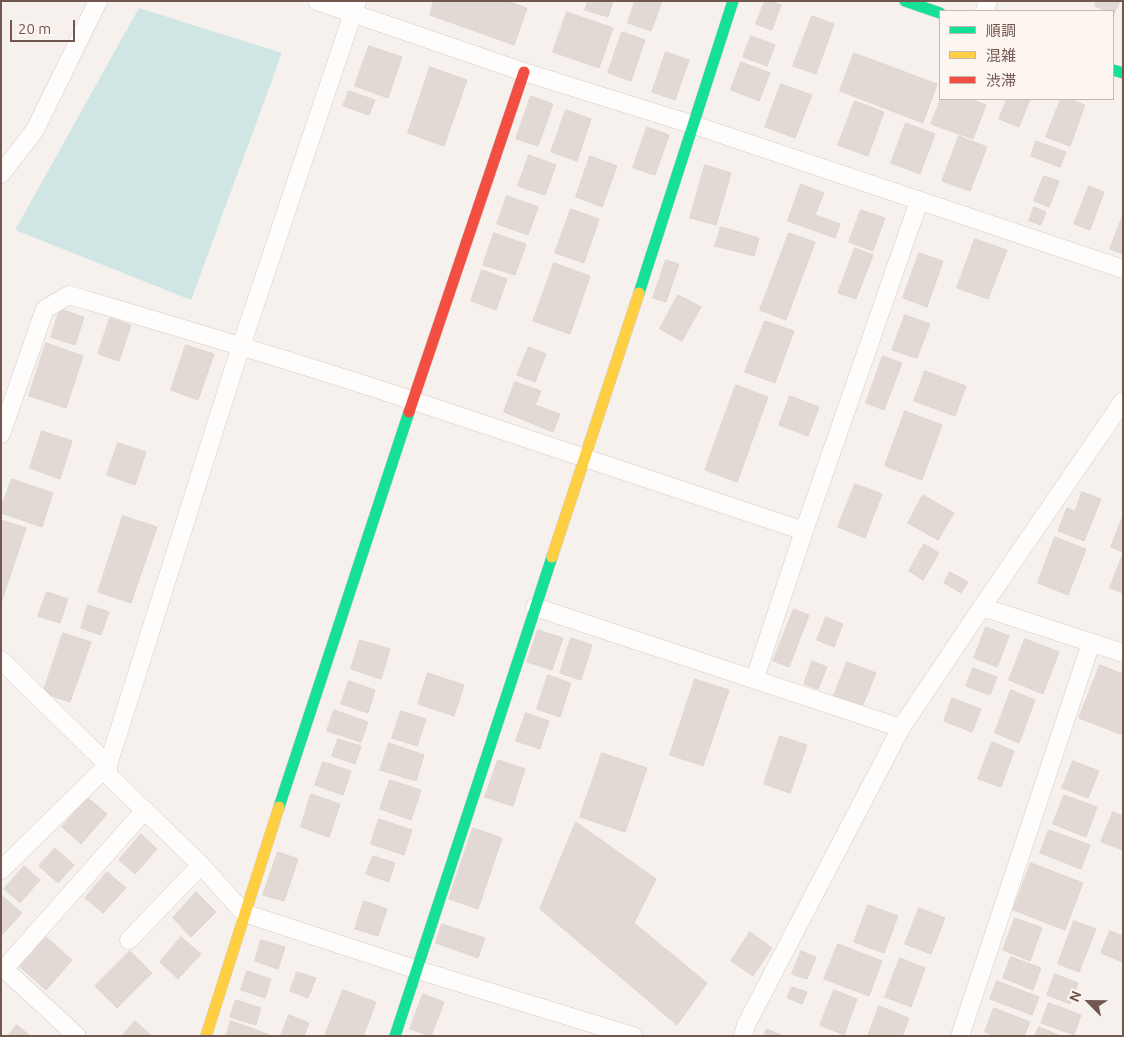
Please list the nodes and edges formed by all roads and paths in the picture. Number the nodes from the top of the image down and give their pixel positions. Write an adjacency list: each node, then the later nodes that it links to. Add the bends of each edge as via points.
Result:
1 (98, 1): 9 (street, via 34,130)
2 (317, 1): 5 (street)
3 (733, 1): 8 (street)
4 (905, 1): 6 (street)
5 (355, 7): 7 (street); 12 (street)
6 (939, 13)
7 (524, 72): 8 (street); 13 (street)
8 (694, 125): 10 (street); 16 (street)
9 (1, 174)
10 (919, 201): 11 (street); 17 (street)
11 (1123, 269)
12 (241, 346): 13 (street); 15 (street, via 68,296 44,309); 25 (street)
13 (413, 400): 16 (street); 29 (street)
14 (1123, 402): 19 (street)
15 (1, 434)
16 (584, 459): 17 (street); 18 (street)
17 (804, 531): 23 (street)
18 (535, 607): 23 (street); 32 (street)
19 (982, 607): 20 (street); 24 (street)
20 (1091, 643): 21 (street); 38 (street)
21 (1123, 653)
22 (1, 660): 25 (street)
23 (755, 678): 24 (street)
24 (901, 728): 37 (street)
25 (108, 765): 26 (street, via 108,774); 28 (street)
26 (145, 810): 27 (street); 31 (street)
27 (202, 865): 29 (street); 30 (street)
28 (1, 870)
29 (244, 913): 32 (street); 34 (street)
30 (129, 940)
31 (3, 967): 33 (street)
32 (418, 970): 35 (street); 36 (street)
33 (77, 1036)
34 (206, 1036)
35 (395, 1036)
36 (633, 1036)
37 (743, 1036)
38 (960, 1036)

